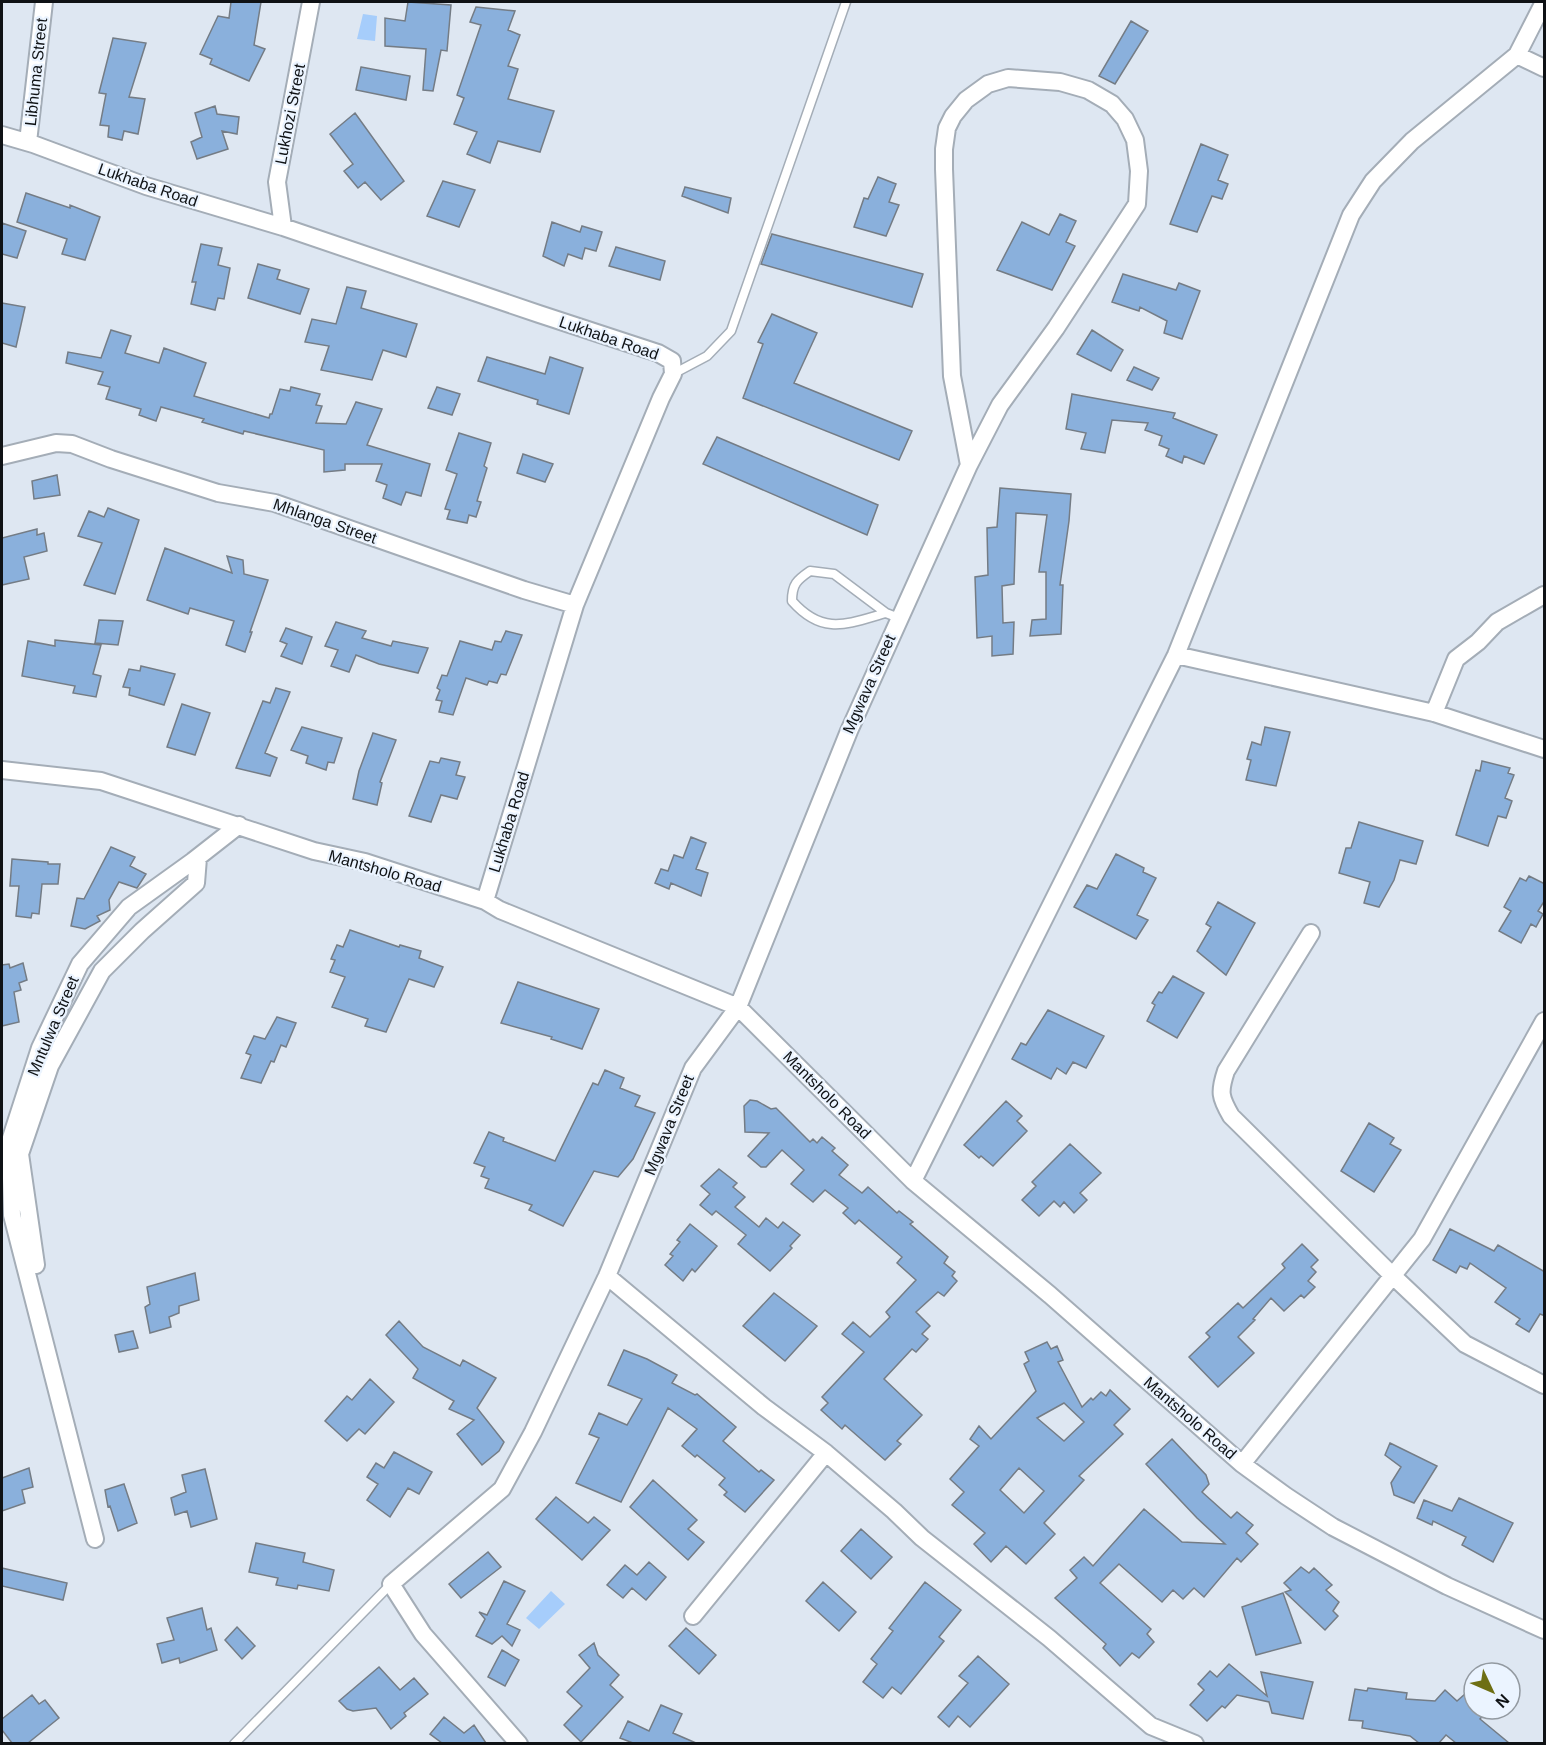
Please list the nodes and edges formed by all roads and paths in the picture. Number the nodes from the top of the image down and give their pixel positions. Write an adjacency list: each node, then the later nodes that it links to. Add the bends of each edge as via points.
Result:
1 (44, 2): 8 (street, Libhuma Street)
2 (311, 2): 9 (street, Lukhozi Street, via 277,182)
3 (846, 2): 10 (lane, via 731,331 707,356)
4 (1544, 2): 5 (street)
5 (1517, 55): 6 (street); 16 (street, via 1412,141 1372,181 1351,215)
6 (1545, 68)
7 (2, 135): 8 (street, Lukhaba Road)
8 (28, 142): 9 (street, Lukhaba Road, via 146,186)
9 (283, 227): 10 (street, Lukhaba Road, via 658,353 672,361)
10 (673, 374): 14 (street, Lukhaba Road)
11 (2, 456): 14 (street, Mhlanga Street, via 56,443 72,444 218,493 275,503)
12 (969, 465): 12 (street, Mgwava Street, via 952,376 944,179 947,128 966,100 988,84 1008,78 1060,82 1088,90 1112,104 1125,119 1135,140 1139,171 1137,204 1000,405); 15 (street, Mgwava Street)
13 (1545, 595): 17 (street, via 1497,622 1456,658)
14 (575, 605): 22 (street, Lukhaba Road)
15 (892, 616): 15 (lane, via 834,574 810,571 795,581 792,590 792,601 801,611 827,624); 24 (street, Mgwava Street)
16 (1176, 655): 17 (street); 26 (street)
17 (1434, 713): 18 (street)
18 (1545, 748)
19 (2, 770): 20 (street, Mantsholo Road, via 101,781)
20 (239, 825): 21 (street, Mntulwa Street); 22 (street, Mantsholo Road)
21 (198, 858): 32 (street, via 196,884 102,971 50,1066 20,1154 33,1252 72,1420 84,1453); 32 (street, Mntulwa Street, via 129,907 80,963 40,1048 10,1141 12,1215)
22 (485, 901): 24 (street, Mantsholo Road)
23 (1311, 933): 28 (street, via 1226,1071 1221,1099 1231,1116)
24 (738, 1007): 26 (street, Mantsholo Road); 27 (street, Mgwava Street, via 693,1068)
25 (1545, 1021): 28 (street, via 1422,1239)
26 (914, 1180): 31 (street, Mantsholo Road)
27 (608, 1276): 30 (street, via 764,1407); 34 (street, Mgwava Street, via 502,1489)
28 (1393, 1276): 29 (street, via 1465,1344); 31 (street)
29 (1545, 1385)
30 (826, 1453): 35 (street); 39 (street, via 922,1538 1049,1638 1151,1726)
31 (1242, 1464): 36 (street, Mantsholo Road, via 1334,1527 1447,1586)
32 (77, 1469): 33 (street, Mntulwa Street, via 95,1517)
33 (95, 1539)
34 (391, 1584): 37 (lane); 38 (street, via 423,1634)
35 (693, 1616)
36 (1545, 1630)
37 (234, 1743)
38 (519, 1743)
39 (1195, 1743)

